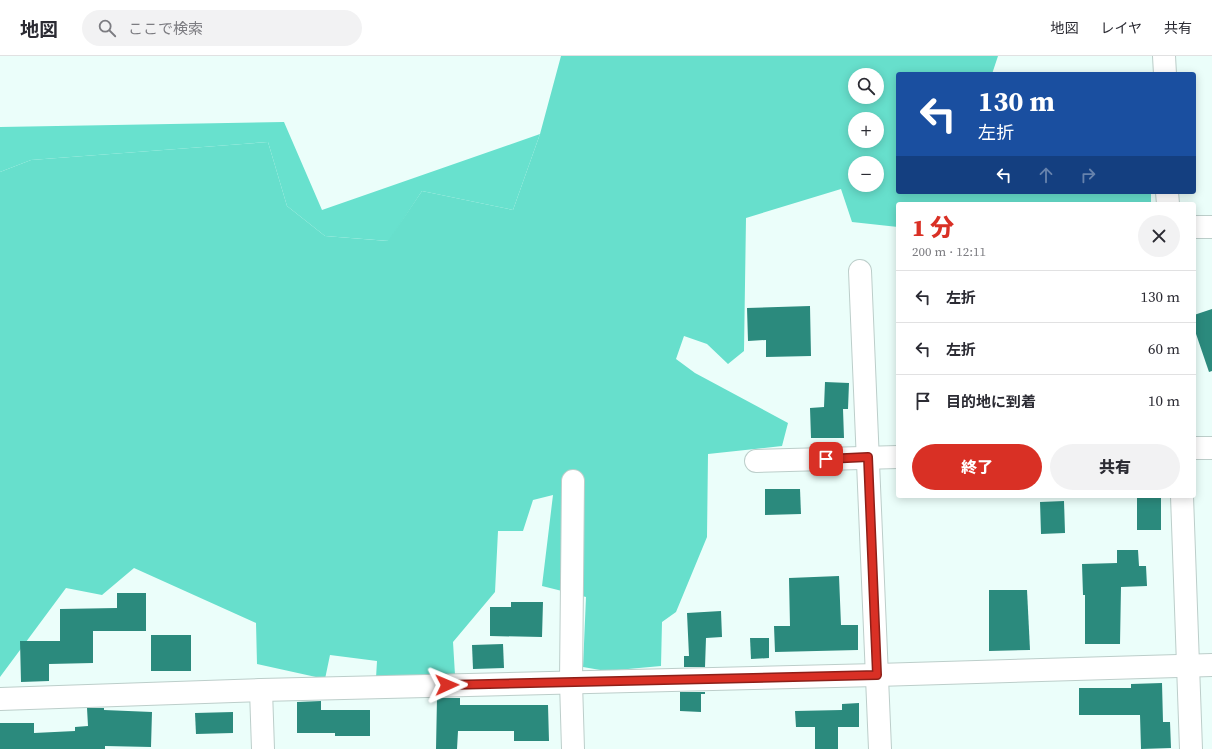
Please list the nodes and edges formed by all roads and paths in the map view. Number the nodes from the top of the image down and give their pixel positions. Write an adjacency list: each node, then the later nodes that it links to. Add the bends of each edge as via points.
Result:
1 (1164, 56): 2 (street)
2 (1165, 72)
3 (1196, 227): 4 (street)
4 (1212, 227)
5 (860, 271): 9 (street)
6 (1196, 448): 7 (street)
7 (1212, 448)
8 (896, 456): 9 (street)
9 (868, 457): 10 (street); 15 (street)
10 (756, 461)
11 (573, 480): 16 (street)
12 (1182, 498): 14 (street)
13 (1212, 665): 14 (street)
14 (1188, 666): 15 (street); 22 (street)
15 (877, 675): 16 (street); 21 (street)
16 (572, 682): 17 (street); 20 (street)
17 (261, 690): 18 (street); 19 (street)
18 (0, 699)
19 (263, 749)
20 (573, 749)
21 (880, 749)
22 (1191, 749)

